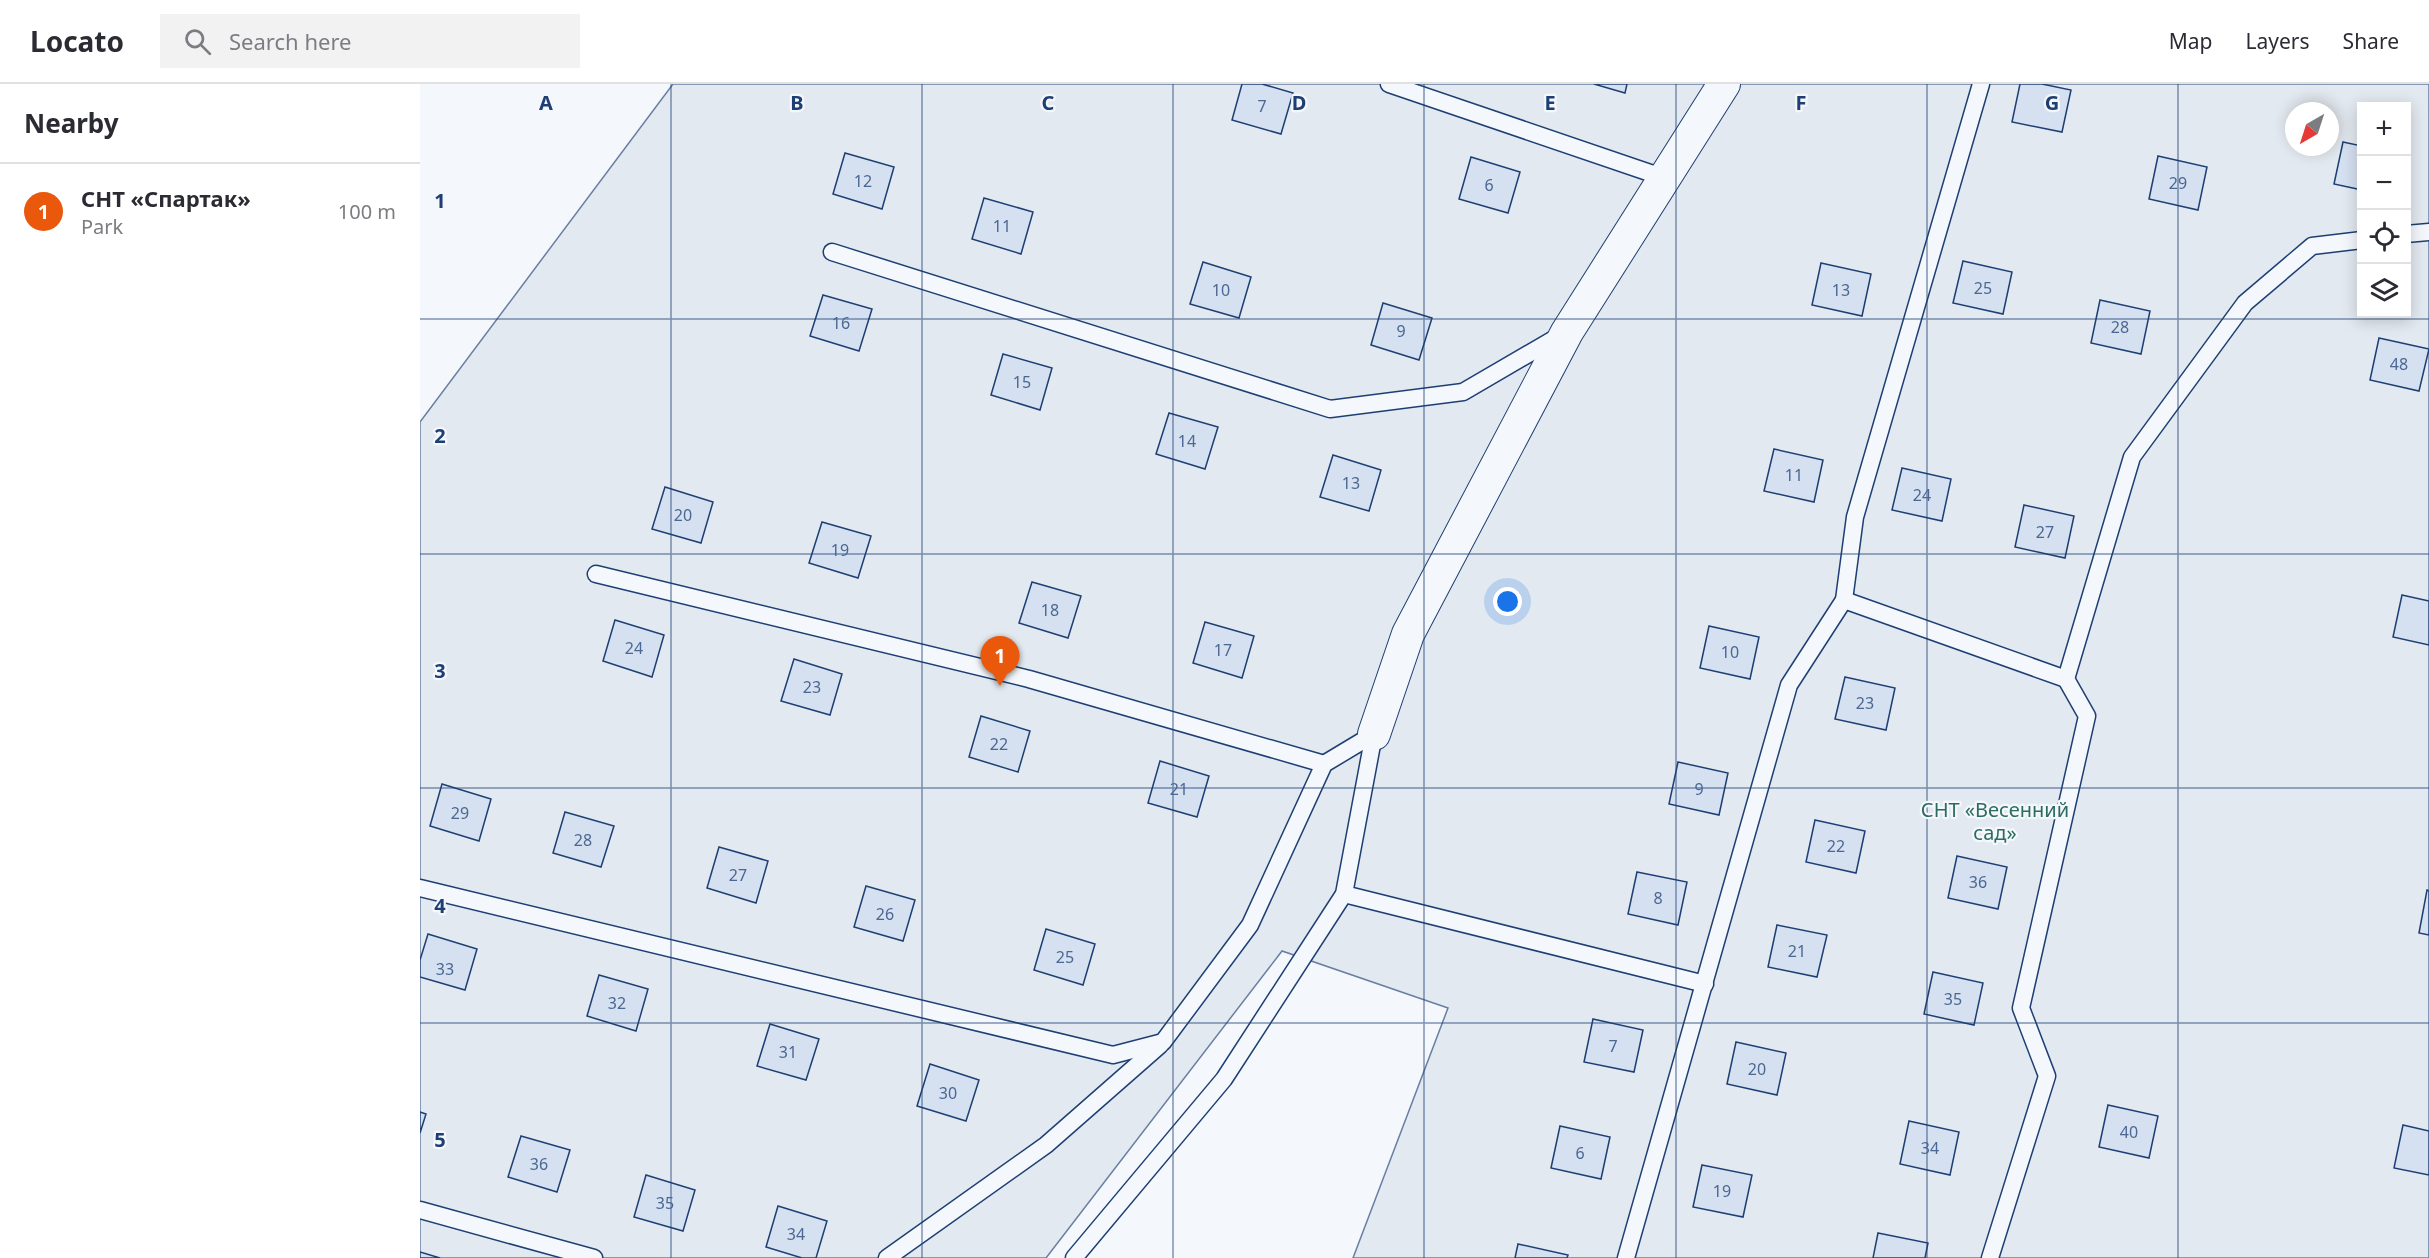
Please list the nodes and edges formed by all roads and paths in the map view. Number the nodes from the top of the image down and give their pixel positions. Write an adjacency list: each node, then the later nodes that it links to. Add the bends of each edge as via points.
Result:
1 (1389, 84): 4 (lane)
2 (1724, 84): 4 (street)
3 (1981, 84): 11 (lane, via 1855,517)
4 (1665, 178): 9 (street)
5 (2429, 232): 6 (lane)
6 (2411, 234)
7 (2357, 240): 12 (lane, via 2312,246 2245,303 2132,457)
8 (832, 252): 9 (lane, via 1330,409 1462,392)
9 (1567, 332): 13 (street, via 1408,634)
10 (596, 574): 14 (lane, via 1029,679)
11 (1844, 600): 12 (lane); 17 (lane, via 1789,686)
12 (2066, 679): 24 (lane, via 2087,717 2021,1008 2047,1076)
13 (1374, 734): 14 (lane); 16 (lane)
14 (1324, 764): 18 (lane, via 1250,925)
15 (420, 888): 18 (lane, via 1113,1055)
16 (1344, 894): 17 (lane); 22 (lane, via 1224,1078)
17 (1705, 984): 23 (lane)
18 (1163, 1042): 21 (lane, via 1046,1145)
19 (420, 1210): 20 (lane)
20 (594, 1258)
21 (887, 1258)
22 (1074, 1258)
23 (1626, 1258)
24 (1990, 1258)

